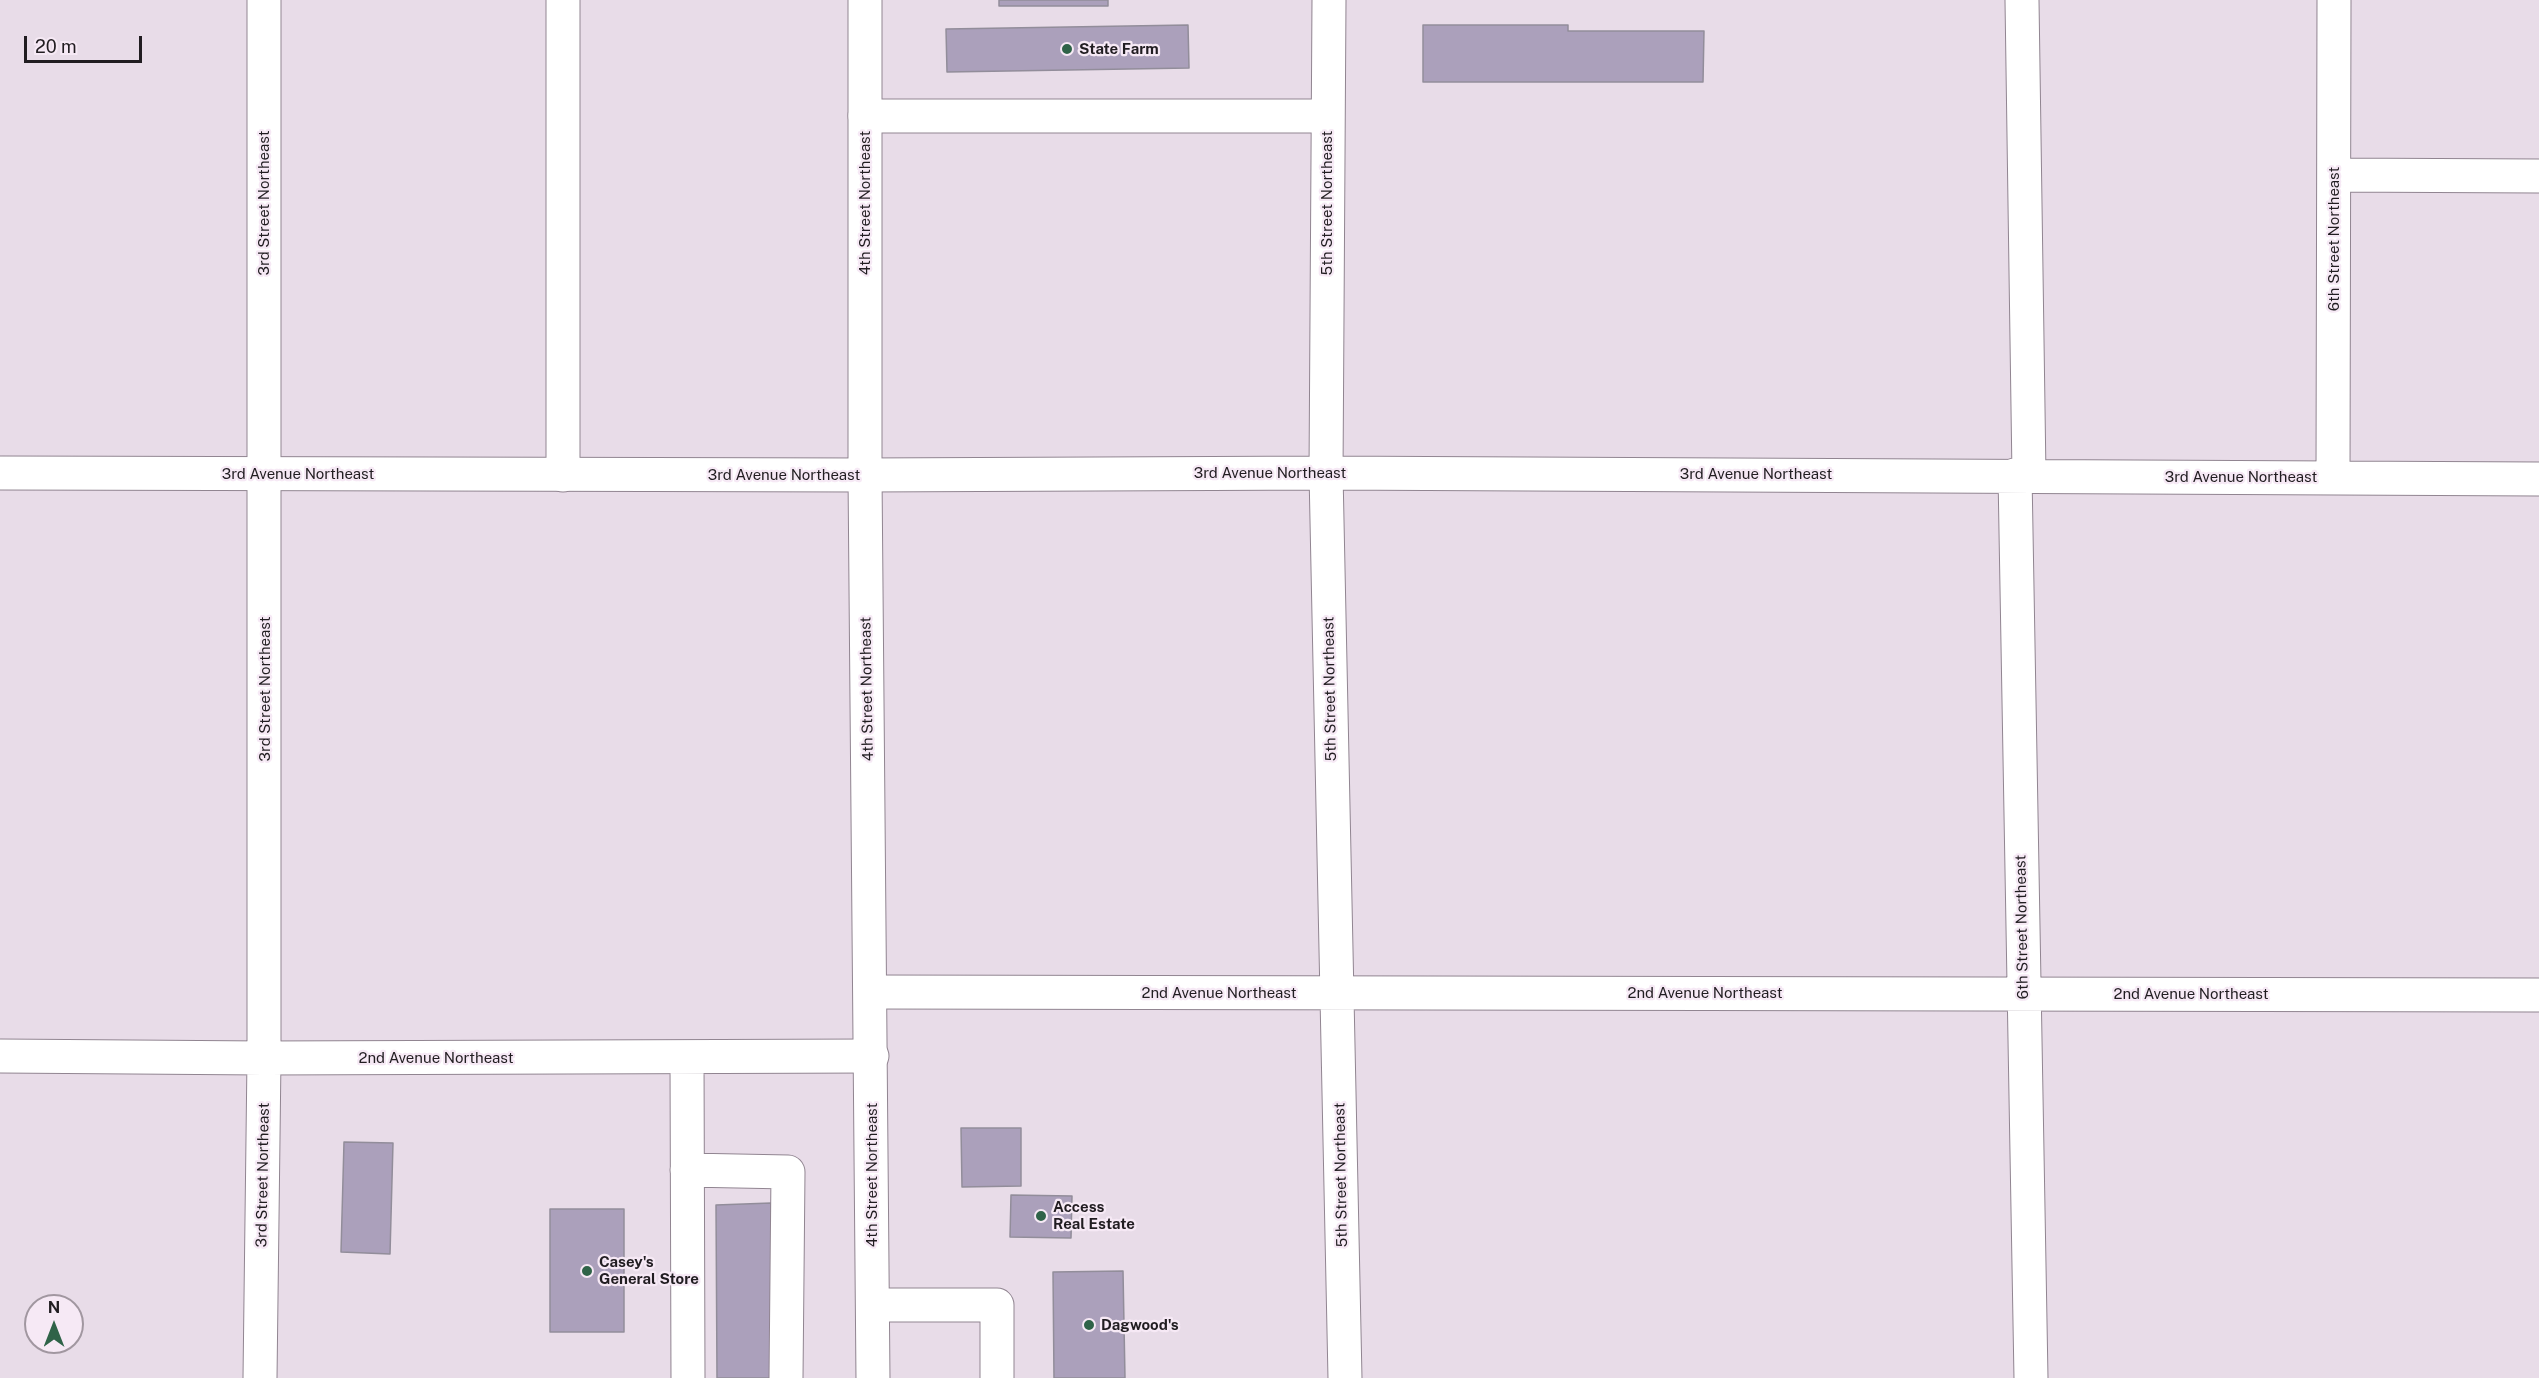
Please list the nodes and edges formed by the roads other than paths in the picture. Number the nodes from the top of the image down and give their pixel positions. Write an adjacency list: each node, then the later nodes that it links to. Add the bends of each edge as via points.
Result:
1 (264, 0): 13 (street, 3rd Street Northeast)
2 (563, 0): 14 (street)
3 (865, 0): 7 (street, 4th Street Northeast)
4 (1329, 0): 8 (street, 5th Street Northeast)
5 (2022, 0): 16 (street, 6th Street Northeast)
6 (2334, 0): 9 (street, 6th Street Northeast)
7 (865, 116): 8 (street); 15 (street, 4th Street Northeast)
8 (1328, 116): 12 (street, 5th Street Northeast)
9 (2334, 175): 10 (street); 17 (street, 6th Street Northeast)
10 (2539, 177)
11 (0, 473): 13 (street, 3rd Avenue Northeast)
12 (1326, 473): 15 (street, 3rd Avenue Northeast); 16 (street, 3rd Avenue Northeast); 20 (street, 5th Street Northeast)
13 (265, 474): 14 (street, 3rd Avenue Northeast); 26 (street, 3rd Street Northeast)
14 (563, 475): 15 (street, 3rd Avenue Northeast)
15 (865, 475): 19 (street, 4th Street Northeast)
16 (2022, 475): 17 (street, 3rd Avenue Northeast); 21 (street, 6th Street Northeast)
17 (2333, 477): 18 (street, 3rd Avenue Northeast)
18 (2539, 479)
19 (871, 992): 20 (street, 2nd Avenue Northeast); 24 (street, 4th Street Northeast)
20 (1337, 993): 21 (street, 2nd Avenue Northeast); 34 (street, 5th Street Northeast)
21 (2023, 994): 22 (street, 2nd Avenue Northeast); 35 (street, 6th Street Northeast)
22 (2539, 995)
23 (0, 1056): 26 (street, 2nd Avenue Northeast)
24 (872, 1056): 25 (street, 2nd Avenue Northeast); 28 (street, 4th Street Northeast)
25 (687, 1057): 26 (street, 2nd Avenue Northeast); 27 (street)
26 (264, 1058): 29 (street, 3rd Street Northeast)
27 (687, 1170): 30 (street); 31 (street, via 788,1172)
28 (873, 1305): 32 (street, 4th Street Northeast); 33 (street, via 997,1305)
29 (260, 1378)
30 (688, 1378)
31 (786, 1378)
32 (873, 1378)
33 (997, 1378)
34 (1345, 1378)
35 (2031, 1378)

